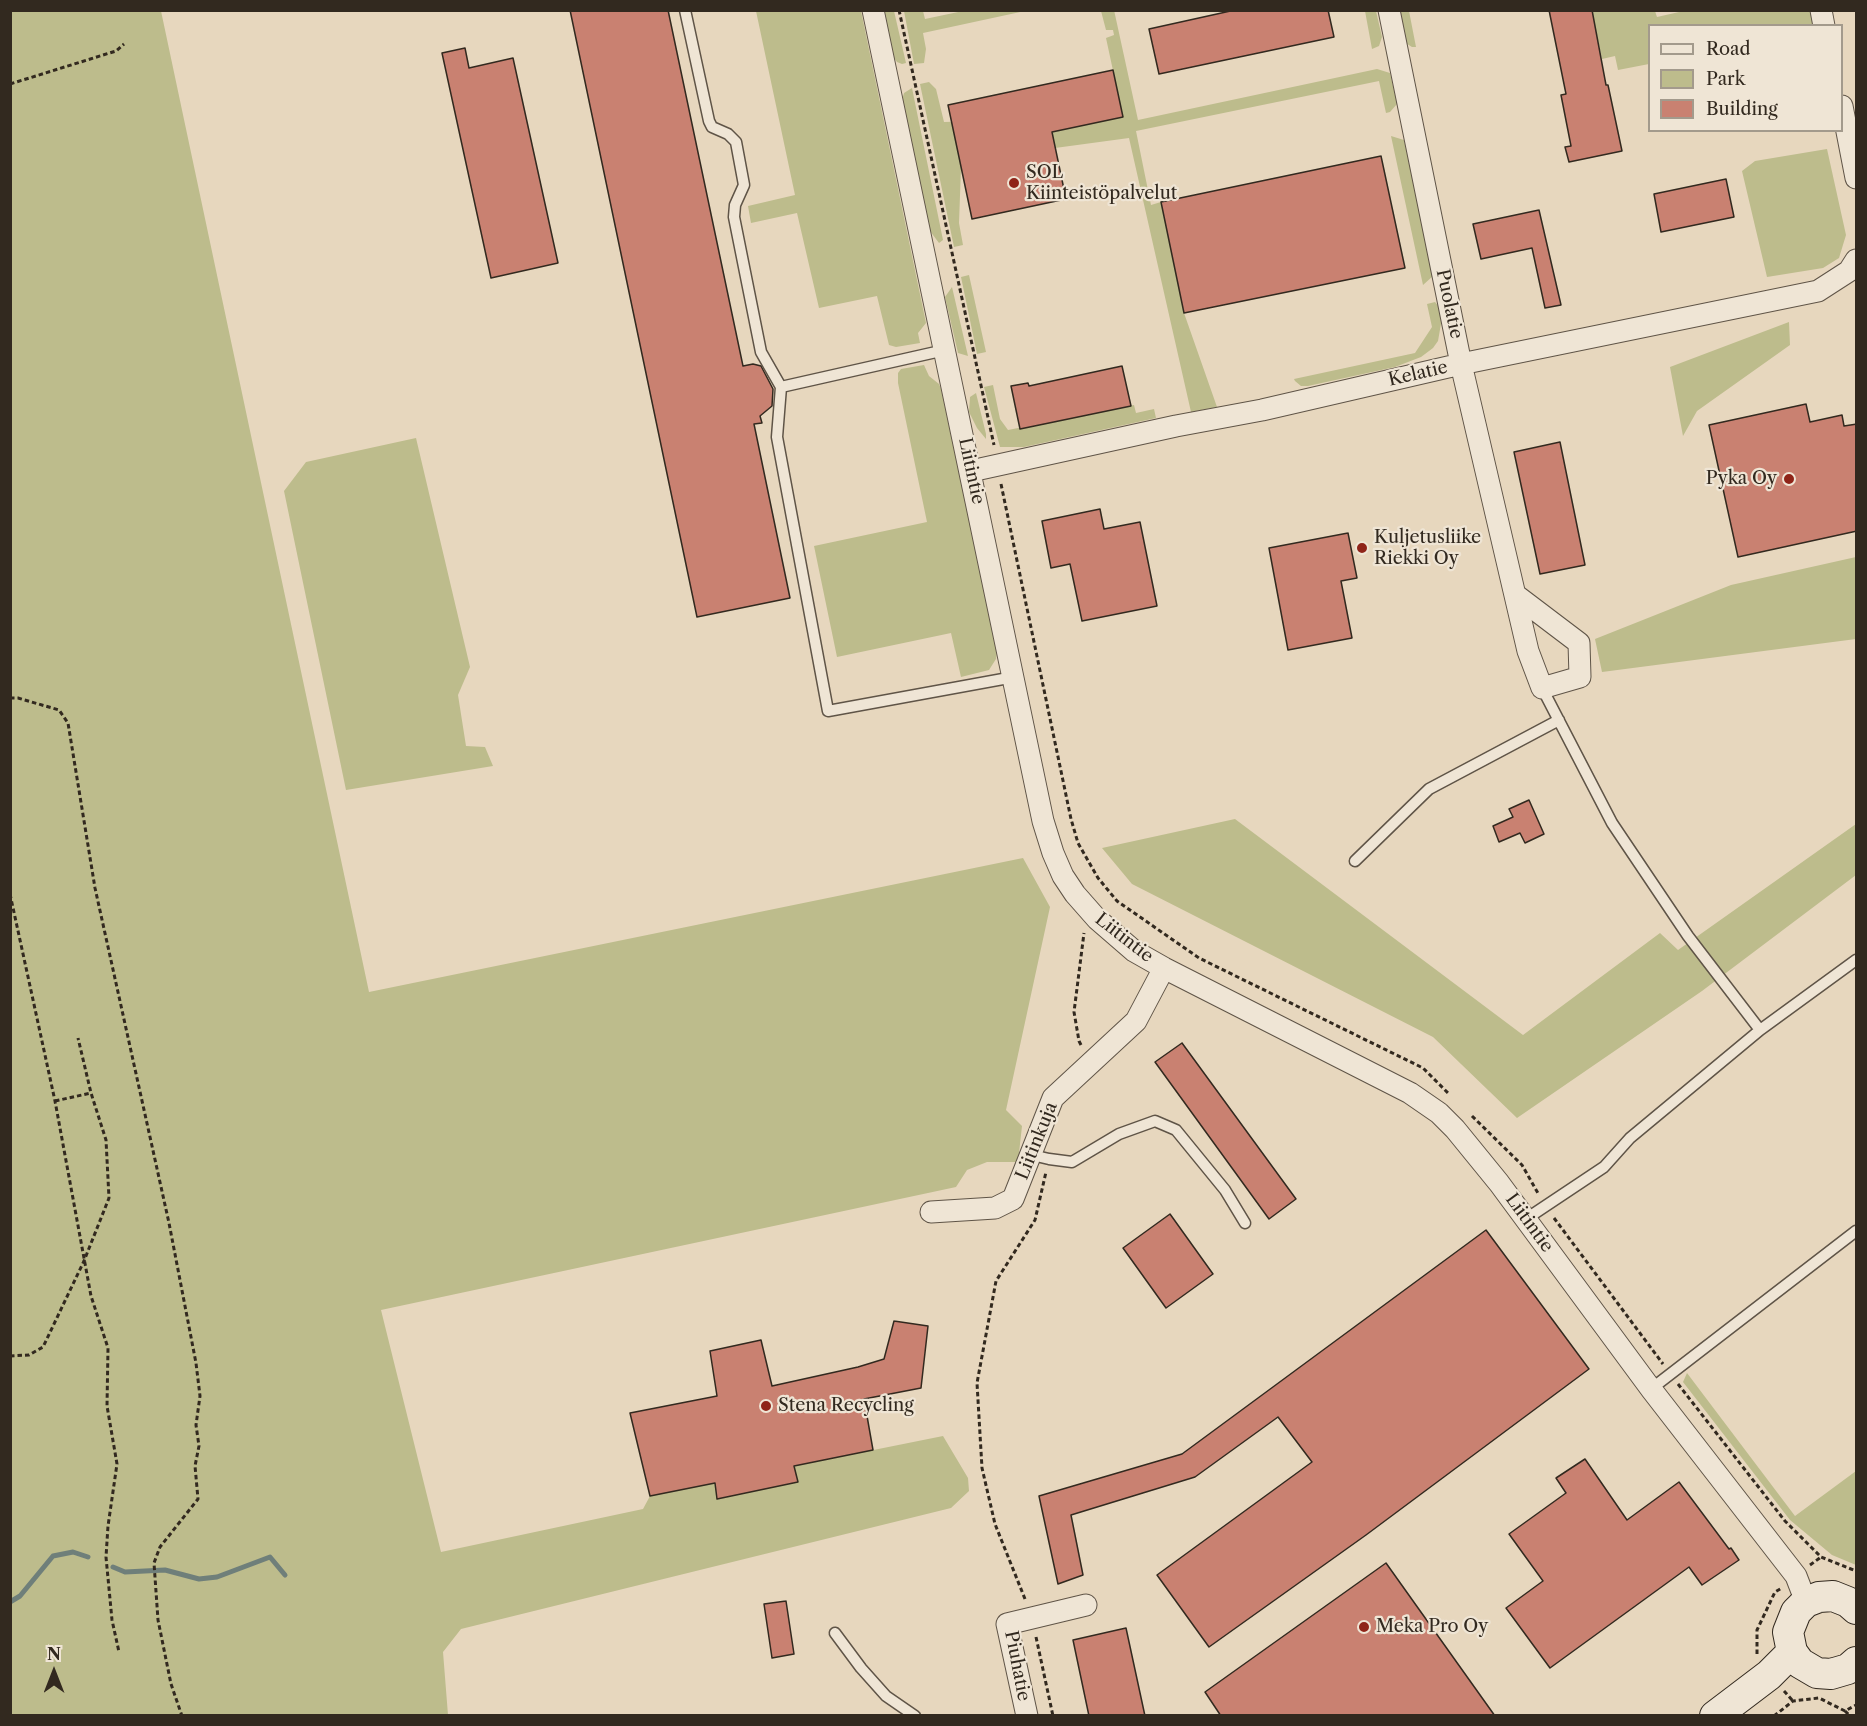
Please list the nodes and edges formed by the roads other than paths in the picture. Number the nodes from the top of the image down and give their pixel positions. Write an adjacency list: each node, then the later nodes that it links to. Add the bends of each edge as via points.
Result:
1 (685, 10): 9 (lane, via 707,118 712,127 736,142 744,185 734,216 761,352)
2 (873, 10): 7 (street, Liitintie)
3 (1389, 10): 8 (street, Puolatie)
4 (1843, 111): 5 (street)
5 (1857, 178)
6 (1857, 260): 8 (street, Kelatie, via 1849,271 1818,291)
7 (945, 350): 9 (lane); 10 (street, Liitintie)
8 (1461, 364): 10 (street, Kelatie); 11 (street, Puolatie)
9 (781, 387): 12 (lane, via 777,437 828,711)
10 (971, 471): 12 (street, Liitintie)
11 (1516, 596): 13 (street, Puolatie, via 1528,651); 13 (street, via 1579,643 1580,677)
12 (1014, 677): 17 (street, Liitintie, via 1044,821 1053,853 1069,885 1097,919 1134,951)
13 (1542, 688): 14 (lane)
14 (1559, 720): 15 (lane, via 1429,789); 18 (lane, via 1612,824 1688,936)
15 (1355, 861)
16 (1857, 960): 18 (lane)
17 (1164, 968): 19 (street, Liitinkuja, via 1136,1021 1053,1098); 21 (street, Liitintie, via 1410,1093 1439,1113)
18 (1760, 1030): 21 (lane, via 1630,1138 1604,1167)
19 (1040, 1157): 20 (street, Liitinkuja, via 1013,1199 995,1208); 22 (lane, via 1072,1162 1119,1134 1155,1121 1176,1130 1226,1190)
20 (931, 1212)
21 (1526, 1219): 24 (street, Liitintie)
22 (1245, 1223)
23 (1857, 1231): 24 (lane)
24 (1651, 1389): 25 (street, Liitintie, via 1796,1576)
25 (1806, 1602): 27 (street, via 1833,1596); 29 (street, via 1790,1624)
26 (1086, 1605): 32 (street, Piuhatie, via 1007,1624)
27 (1857, 1609)
28 (835, 1633): 31 (lane, via 886,1696)
29 (1792, 1652): 30 (street, via 1800,1663 1817,1673); 33 (street)
30 (1854, 1670)
31 (915, 1716)
32 (1027, 1716)
33 (1715, 1716)

